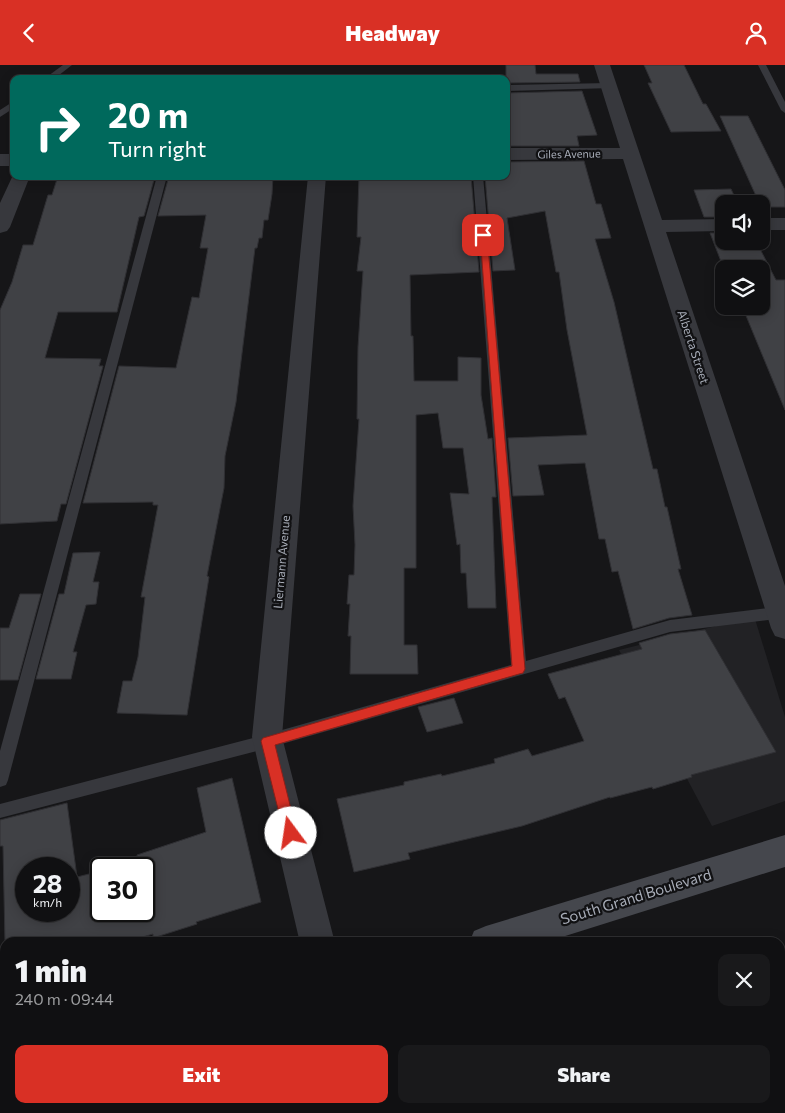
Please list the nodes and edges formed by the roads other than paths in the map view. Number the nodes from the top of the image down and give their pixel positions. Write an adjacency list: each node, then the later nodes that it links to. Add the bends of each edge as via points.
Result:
1 (68, 65): 4 (lane)
2 (602, 65): 5 (street, Alberta Street)
3 (762, 65): 7 (lane)
4 (54, 75)
5 (609, 86): 6 (lane); 8 (street, Alberta Street)
6 (510, 87)
7 (785, 110)
8 (632, 153): 9 (street, Giles Avenue); 17 (street, Alberta Street)
9 (510, 154)
10 (19, 180): 18 (street)
11 (161, 180): 22 (lane)
12 (317, 180): 21 (street, Liermann Avenue)
13 (478, 180): 20 (lane)
14 (770, 224): 15 (street)
15 (785, 224)
16 (715, 225): 17 (street)
17 (654, 226): 19 (street, Alberta Street)
18 (0, 227)
19 (783, 618): 20 (lane, via 670,626)
20 (519, 669): 21 (lane)
21 (268, 741): 23 (lane); 26 (street, Liermann Avenue)
22 (0, 781)
23 (0, 811)
24 (785, 851): 25 (main road, South Grand Boulevard)
25 (547, 933): 27 (main road, South Grand Boulevard)
26 (317, 937)
27 (523, 937)

